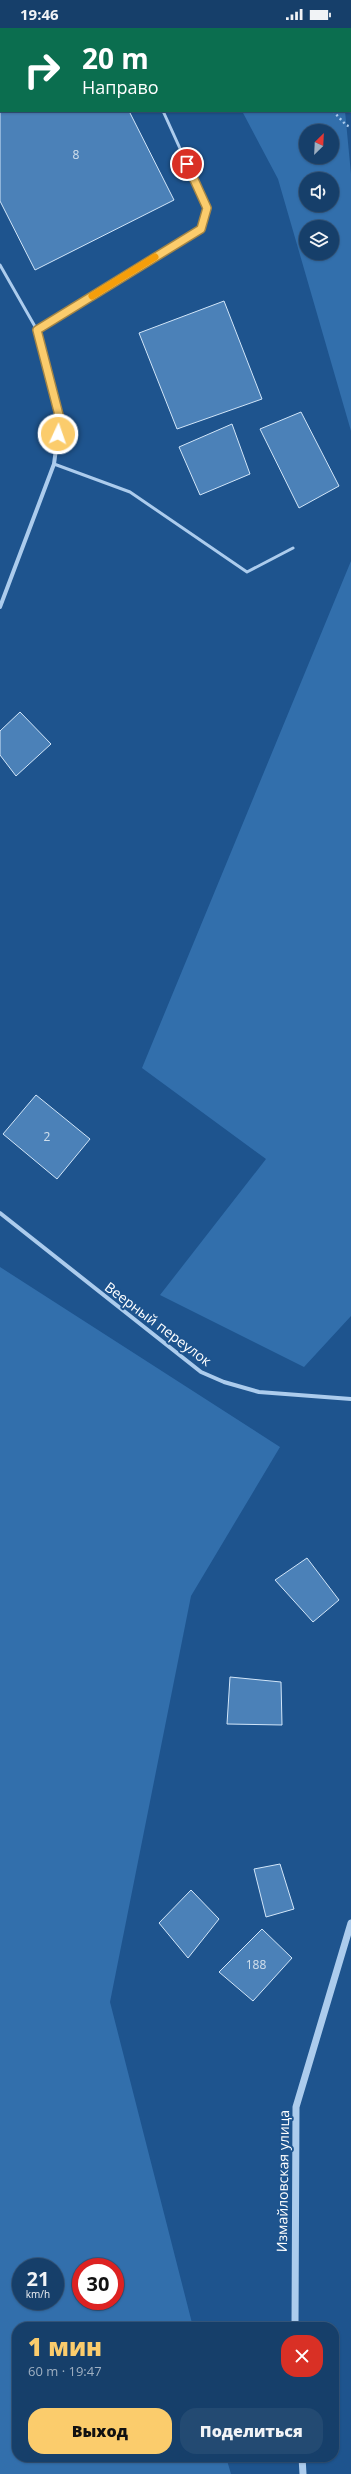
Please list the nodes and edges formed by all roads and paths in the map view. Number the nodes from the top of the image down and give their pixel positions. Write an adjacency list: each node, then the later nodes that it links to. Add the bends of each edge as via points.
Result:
1 (163, 112): 5 (lane, via 207,208 201,229)
2 (334, 112): 3 (path)
3 (351, 127)
4 (0, 265): 5 (lane)
5 (37, 330): 6 (lane)
6 (60, 419): 7 (street)
7 (54, 464): 8 (lane, via 130,492 247,572); 9 (street)
8 (293, 548)
9 (0, 607)
10 (0, 1213): 11 (street, Веерный переулок, via 200,1372 260,1392)
11 (351, 1399)
12 (351, 1923): 13 (street, Измайловская улица, via 296,2107)
13 (295, 2322)
14 (302, 2462): 15 (street)
15 (303, 2474)

